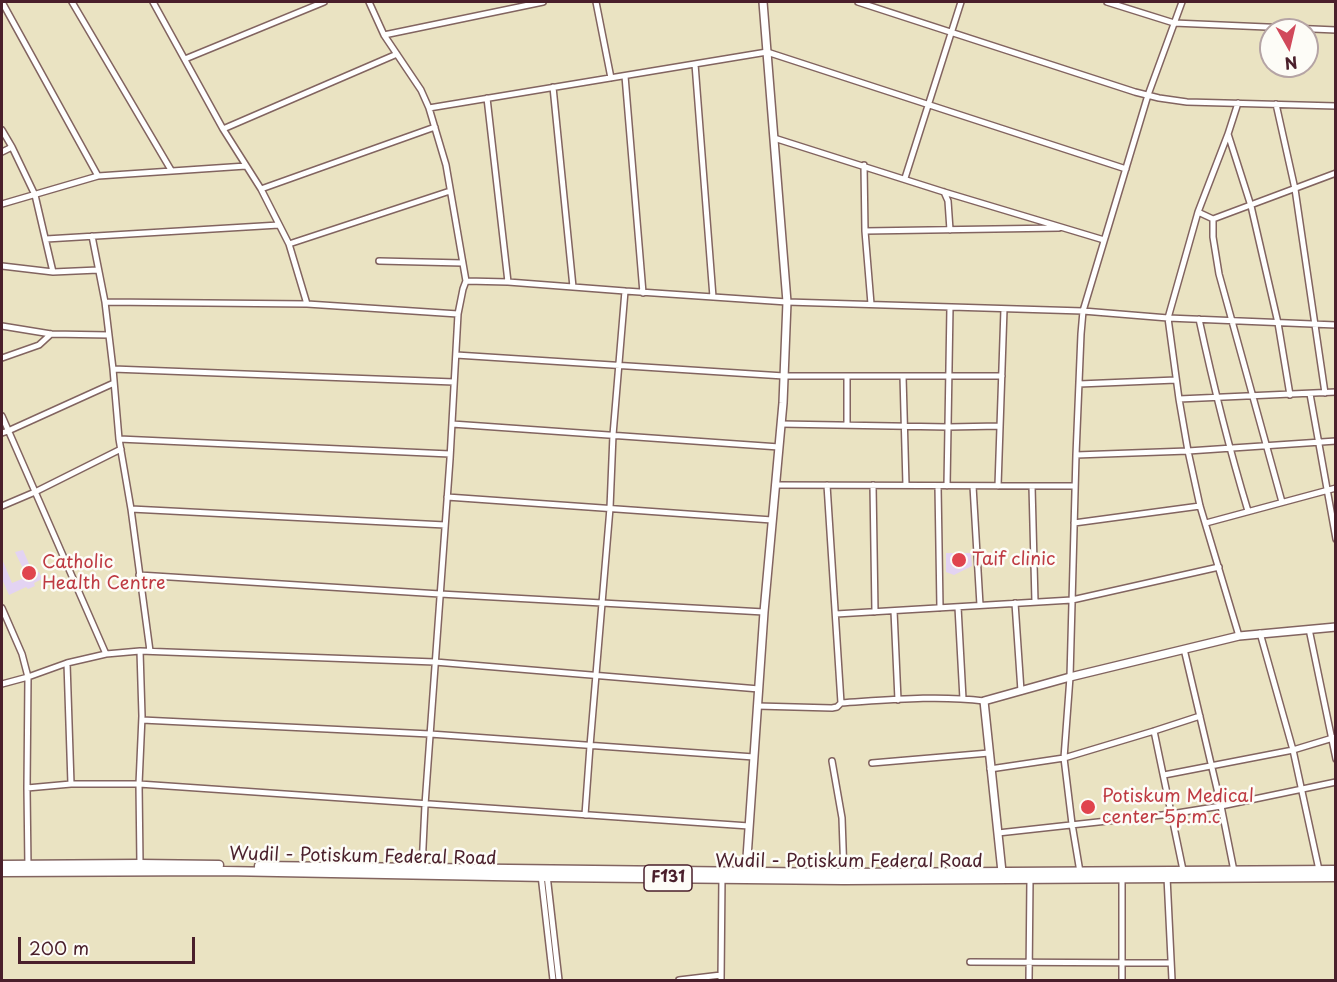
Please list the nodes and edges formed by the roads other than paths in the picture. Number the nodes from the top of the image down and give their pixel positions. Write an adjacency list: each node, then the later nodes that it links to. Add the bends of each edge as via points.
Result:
1 (2, 2): 43 (street)
2 (72, 2): 41 (street)
3 (153, 2): 19 (street)
4 (324, 2): 19 (street)
5 (369, 2): 16 (street)
6 (543, 2): 16 (street)
7 (596, 2): 22 (street)
8 (763, 2): 17 (street)
9 (858, 2): 15 (street)
10 (961, 2): 15 (street)
11 (1107, 2): 13 (street)
12 (1182, 2): 13 (street)
13 (1174, 24): 14 (street); 24 (street)
14 (1335, 30)
15 (951, 32): 24 (street); 28 (street)
16 (384, 35): 18 (street)
17 (767, 52): 20 (street); 28 (street); 35 (street)
18 (396, 54): 30 (street); 32 (street)
19 (185, 59): 32 (street)
20 (696, 64): 21 (street); 72 (street)
21 (625, 76): 22 (street); 71 (street)
22 (611, 78): 23 (street)
23 (553, 87): 25 (street); 69 (street)
24 (1148, 95): 26 (street, via 1187,102); 40 (street)
25 (487, 98): 30 (street); 68 (street)
26 (1238, 103): 27 (street); 34 (street)
27 (1276, 104): 29 (street); 46 (street)
28 (929, 105): 40 (street); 44 (street)
29 (1335, 106)
30 (429, 108): 31 (street)
31 (435, 127): 45 (street); 47 (street)
32 (223, 129): 39 (street)
33 (2, 130): 36 (street)
34 (1228, 134): 51 (street); 52 (street)
35 (774, 138): 38 (street); 74 (street)
36 (12, 147): 37 (street); 49 (street)
37 (2, 152)
38 (864, 165): 44 (street); 57 (street)
39 (246, 166): 41 (street); 45 (street)
40 (1126, 169): 60 (street)
41 (171, 170): 43 (street)
42 (1335, 173): 46 (street)
43 (98, 176): 49 (street)
44 (905, 178): 48 (street)
45 (261, 189): 54 (street)
46 (1295, 189): 51 (street); 85 (street)
47 (450, 191): 61 (street); 63 (street)
48 (944, 192): 55 (street); 56 (street)
49 (34, 195): 50 (street); 59 (street)
50 (2, 204)
51 (1251, 206): 53 (street); 84 (street)
52 (1198, 212): 53 (street); 81 (street)
53 (1213, 219): 83 (street, via 1219,274)
54 (279, 225): 58 (street); 61 (street)
55 (1067, 228): 56 (street); 60 (street)
56 (950, 230): 57 (street)
57 (865, 231): 76 (street)
58 (92, 236): 59 (street); 65 (street)
59 (46, 239): 66 (street)
60 (1104, 240): 79 (street)
61 (289, 244): 75 (street)
62 (379, 261): 63 (street)
63 (463, 263): 67 (street)
64 (2, 266): 66 (street)
65 (98, 270): 66 (street); 73 (street)
66 (53, 272)
67 (466, 281): 68 (street); 80 (street)
68 (508, 282): 69 (street)
69 (573, 287): 70 (street)
70 (625, 291): 71 (street); 92 (street)
71 (643, 293): 72 (street)
72 (713, 297): 74 (street)
73 (105, 302): 75 (street); 89 (street)
74 (787, 302): 76 (street); 94 (street)
75 (307, 304): 80 (street)
76 (871, 304): 77 (street)
77 (951, 307): 78 (street); 98 (street)
78 (1004, 309): 79 (street); 97 (street)
79 (1083, 311): 81 (street); 102 (street)
80 (458, 314): 90 (street)
81 (1168, 318): 82 (street); 99 (street)
82 (1199, 319): 83 (street); 108 (street)
83 (1232, 321): 84 (street); 107 (street)
84 (1278, 323): 85 (street); 106 (street)
85 (1316, 324): 86 (street); 104 (street)
86 (1335, 325)
87 (2, 326): 88 (street)
88 (51, 334): 89 (street); 91 (street, via 39,345)
89 (109, 335): 93 (street)
90 (456, 355): 92 (street); 100 (street)
91 (2, 358)
92 (619, 365): 94 (street); 118 (street)
93 (113, 369): 100 (street); 101 (street)
94 (784, 376): 95 (street); 112 (street)
95 (847, 376): 96 (street); 113 (street)
96 (903, 376): 98 (street); 114 (street)
97 (1002, 376): 98 (street); 115 (street)
98 (949, 377): 116 (street)
99 (1176, 380): 102 (street); 109 (street)
100 (454, 382): 111 (street)
101 (114, 383): 117 (street); 119 (street)
102 (1078, 384): 128 (street)
103 (1335, 392): 104 (street)
104 (1325, 393): 105 (street)
105 (1310, 394): 106 (street); 120 (street)
106 (1290, 395): 107 (street)
107 (1253, 396): 108 (street); 122 (street)
108 (1216, 398): 109 (street); 124 (street)
109 (1179, 399): 126 (street)
110 (2, 416): 117 (street)
111 (452, 424): 118 (street); 127 (street)
112 (781, 424): 113 (street); 123 (street)
113 (847, 425): 114 (street)
114 (904, 426): 116 (street); 132 (street)
115 (1000, 426): 116 (street); 136 (street)
116 (948, 428): 134 (street)
117 (5, 432): 141 (street)
118 (614, 435): 123 (street); 146 (street)
119 (119, 439): 125 (street); 127 (street)
120 (1318, 441): 121 (street); 122 (street); 140 (street)
121 (1335, 441)
122 (1267, 445): 124 (street); 143 (street)
123 (779, 447): 129 (street)
124 (1229, 448): 126 (street); 148 (street)
125 (121, 449): 141 (street); 147 (street)
126 (1188, 451): 128 (street); 145 (street)
127 (450, 454): 142 (street)
128 (1076, 455): 138 (street)
129 (776, 485): 130 (street); 149 (street)
130 (827, 485): 131 (street); 168 (street)
131 (873, 485): 132 (street); 167 (street)
132 (906, 485): 133 (street)
133 (938, 486): 134 (street); 164 (street)
134 (947, 486): 135 (street)
135 (973, 486): 136 (street); 161 (street)
136 (998, 486): 137 (street)
137 (1032, 486): 138 (street); 158 (street)
138 (1075, 486): 150 (street)
139 (1335, 488): 140 (street)
140 (1327, 490): 143 (street); 153 (street)
141 (35, 492): 144 (street); 176 (street)
142 (447, 497): 146 (street); 152 (street)
143 (1282, 502): 148 (street)
144 (2, 506)
145 (1200, 506): 150 (street); 151 (street)
146 (610, 508): 149 (street); 159 (street)
147 (131, 509): 152 (street); 155 (street)
148 (1248, 512): 151 (street)
149 (772, 520): 166 (street)
150 (1074, 523): 157 (street)
151 (1206, 523): 154 (street)
152 (445, 525): 156 (street)
153 (1335, 539)
154 (1219, 567): 157 (street); 172 (street)
155 (139, 575): 156 (street); 175 (street)
156 (440, 594): 159 (street); 177 (street)
157 (1072, 600): 158 (street); 181 (street)
158 (1035, 602): 160 (street)
159 (602, 603): 166 (street); 179 (street)
160 (1015, 603): 161 (street); 184 (street)
161 (980, 605): 162 (street)
162 (958, 607): 164 (street); 185 (street)
163 (2, 608): 180 (street)
164 (940, 608): 165 (street)
165 (894, 611): 167 (street); 186 (street)
166 (764, 612): 183 (street)
167 (875, 612): 168 (street)
168 (836, 614): 188 (street)
169 (1335, 627): 170 (street)
170 (1309, 629): 171 (street); 194 (street)
171 (1260, 633): 172 (street); 196 (street)
172 (1239, 636): 173 (street)
173 (1184, 650): 181 (street); 190 (street)
174 (140, 651): 175 (street); 176 (street); 191 (street)
175 (150, 651): 177 (street)
176 (106, 654): 178 (street)
177 (435, 662): 179 (street); 193 (street)
178 (67, 663): 180 (street); 207 (street)
179 (596, 675): 183 (street); 195 (street)
180 (28, 677): 182 (street); 209 (street)
181 (1070, 677): 184 (street); 199 (street)
182 (2, 684)
183 (759, 689): 189 (street)
184 (1021, 691): 187 (street)
185 (963, 699): 186 (street); 187 (street)
186 (898, 700): 188 (street)
187 (984, 701): 197 (street)
188 (841, 703): 189 (street, via 837,708)
189 (758, 706): 198 (street)
190 (1200, 716): 192 (street); 203 (street)
191 (142, 720): 193 (street); 208 (street)
192 (1154, 731): 199 (street); 205 (street)
193 (430, 734): 195 (street); 211 (street)
194 (1333, 738): 196 (street); 200 (street)
195 (590, 746): 198 (street); 214 (street)
196 (1293, 750): 203 (street); 210 (street)
197 (989, 753): 202 (street); 204 (street)
198 (754, 758): 216 (street)
199 (1064, 758): 204 (street); 215 (street)
200 (1335, 759)
201 (832, 761): 234 (street, via 842,818)
202 (872, 763)
203 (1212, 765): 205 (street); 212 (street)
204 (990, 770): 217 (street)
205 (1164, 775): 213 (street)
206 (1335, 782): 210 (street)
207 (71, 784): 208 (street); 209 (street)
208 (139, 784): 211 (street); 218 (street)
209 (27, 788): 221 (street)
210 (1302, 788): 212 (street); 223 (street)
211 (425, 805): 214 (street); 225 (street)
212 (1221, 806): 213 (street); 226 (street)
213 (1171, 814): 215 (street); 222 (street)
214 (585, 815): 216 (street)
215 (1072, 824): 217 (street); 230 (street)
216 (749, 826): 228 (street)
217 (998, 833): 229 (street)
218 (140, 864): 220 (main road, Wudil - Potiskum Federal Road / F131); 221 (main road, Wudil - Potiskum Federal Road / F131)
219 (2, 865): 221 (main road, Wudil - Potiskum Federal Road / F131)
220 (150, 867): 221 (main road, Wudil - Potiskum Federal Road / F131); 225 (main road, Wudil - Potiskum Federal Road / F131)
221 (28, 868): 227 (main road, Wudil - Potiskum Federal Road / F131)
222 (1183, 870): 226 (main road, Wudil - Potiskum Federal Road / F131); 233 (main road, Wudil - Potiskum Federal Road / F131)
223 (1319, 870): 224 (main road, Wudil - Potiskum Federal Road / F131); 226 (main road, Wudil - Potiskum Federal Road / F131)
224 (1335, 870)
225 (422, 871): 231 (main road, Wudil - Potiskum Federal Road / F131)
226 (1234, 871)
227 (2, 872)
228 (746, 872): 232 (main road, Wudil - Potiskum Federal Road / F131); 234 (main road, Wudil - Potiskum Federal Road / F131)
229 (1002, 872): 230 (main road, Wudil - Potiskum Federal Road / F131); 234 (main road, Wudil - Potiskum Federal Road / F131)
230 (1080, 872): 233 (main road, Wudil - Potiskum Federal Road / F131)
231 (544, 873): 232 (main road, Wudil - Potiskum Federal Road / F131); 243 (street); 244 (street)
232 (722, 875): 234 (main road, Wudil - Potiskum Federal Road / F131); 242 (street)
233 (1166, 875): 235 (main road, Wudil - Potiskum Federal Road / F131); 236 (main road, Wudil - Potiskum Federal Road / F131); 241 (street)
234 (844, 876): 237 (main road, Wudil - Potiskum Federal Road / F131)
235 (1335, 877)
236 (1122, 878): 237 (main road, Wudil - Potiskum Federal Road / F131); 239 (street)
237 (1030, 879): 240 (street)
238 (970, 962): 240 (street)
239 (1122, 962): 240 (street); 241 (street); 247 (street)
240 (1029, 963): 246 (street)
241 (1171, 963): 248 (street)
242 (721, 978): 245 (street)
243 (553, 981)
244 (559, 981)
245 (679, 981)
246 (1029, 981)
247 (1122, 981)
248 (1172, 981)

